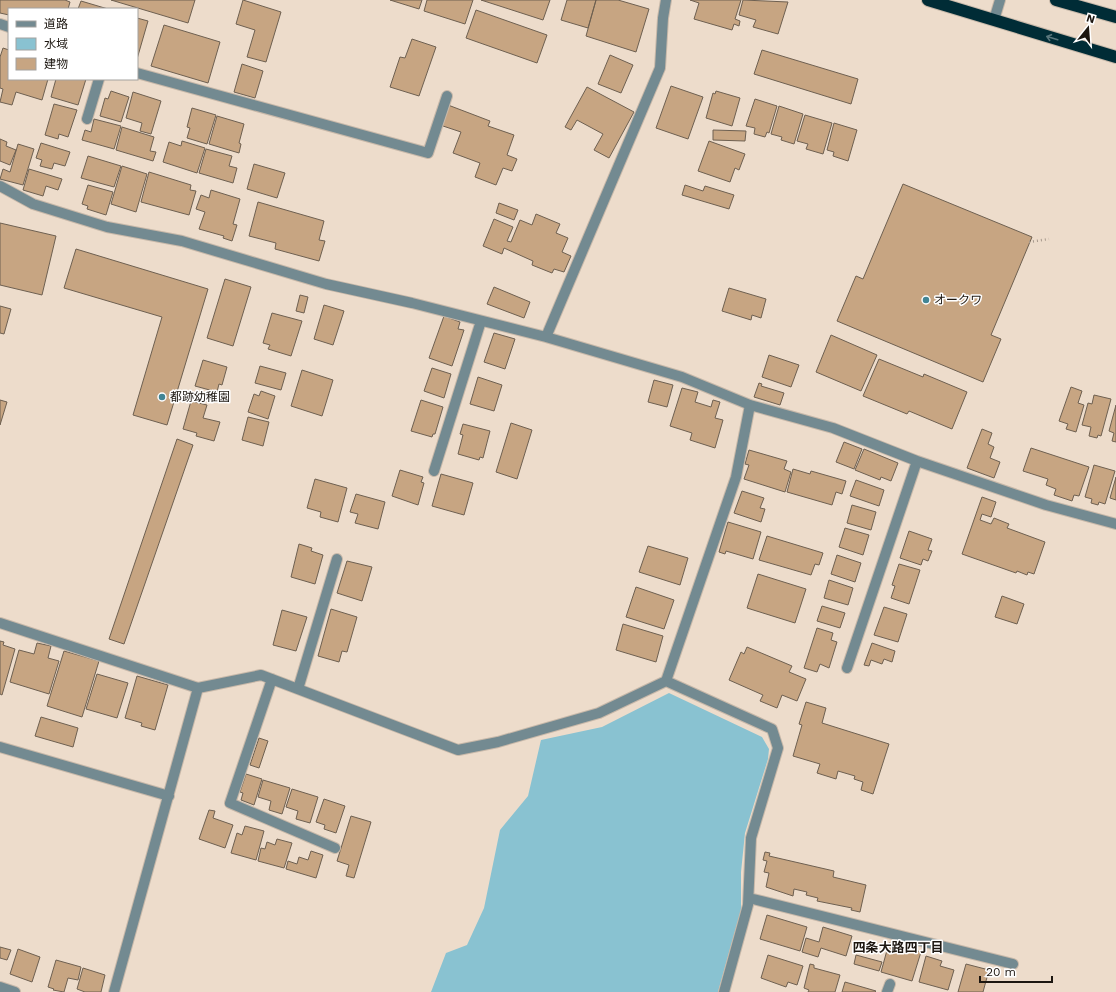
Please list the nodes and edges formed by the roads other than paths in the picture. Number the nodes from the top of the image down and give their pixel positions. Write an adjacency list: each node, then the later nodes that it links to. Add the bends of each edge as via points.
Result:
1 (666, 0): 14 (street, via 662,18 660,68)
2 (928, 0): 6 (highway)
3 (1000, 0): 6 (street)
4 (1056, 0): 5 (highway)
5 (1116, 18)
6 (994, 20): 7 (highway, one-way to 6)
7 (1116, 57)
8 (138, 73): 10 (street, via 428,153)
9 (99, 80): 11 (street)
10 (448, 96)
11 (86, 119)
12 (0, 186): 13 (street, via 34,204 106,227 182,241 326,284)
13 (481, 321): 14 (street); 17 (street)
14 (546, 337): 15 (street, via 682,377)
15 (750, 405): 16 (street, via 833,428); 23 (street, via 736,477)
16 (917, 461): 18 (street, via 1046,505); 21 (street)
17 (434, 471)
18 (1116, 524)
19 (337, 559): 25 (street)
20 (0, 623): 24 (street)
21 (846, 668)
22 (272, 679): 24 (street, via 261,675); 25 (street); 28 (street, via 230,803)
23 (666, 681): 25 (street, via 599,713 498,742 458,750); 29 (street, via 772,729 778,748 751,838)
24 (198, 688): 27 (street)
25 (298, 689)
26 (0, 747): 27 (street)
27 (169, 796): 33 (street)
28 (335, 848)
29 (749, 898): 30 (street); 34 (street)
30 (1013, 964)
31 (0, 987): 32 (street)
32 (15, 992)
33 (114, 992)
34 (724, 992)

